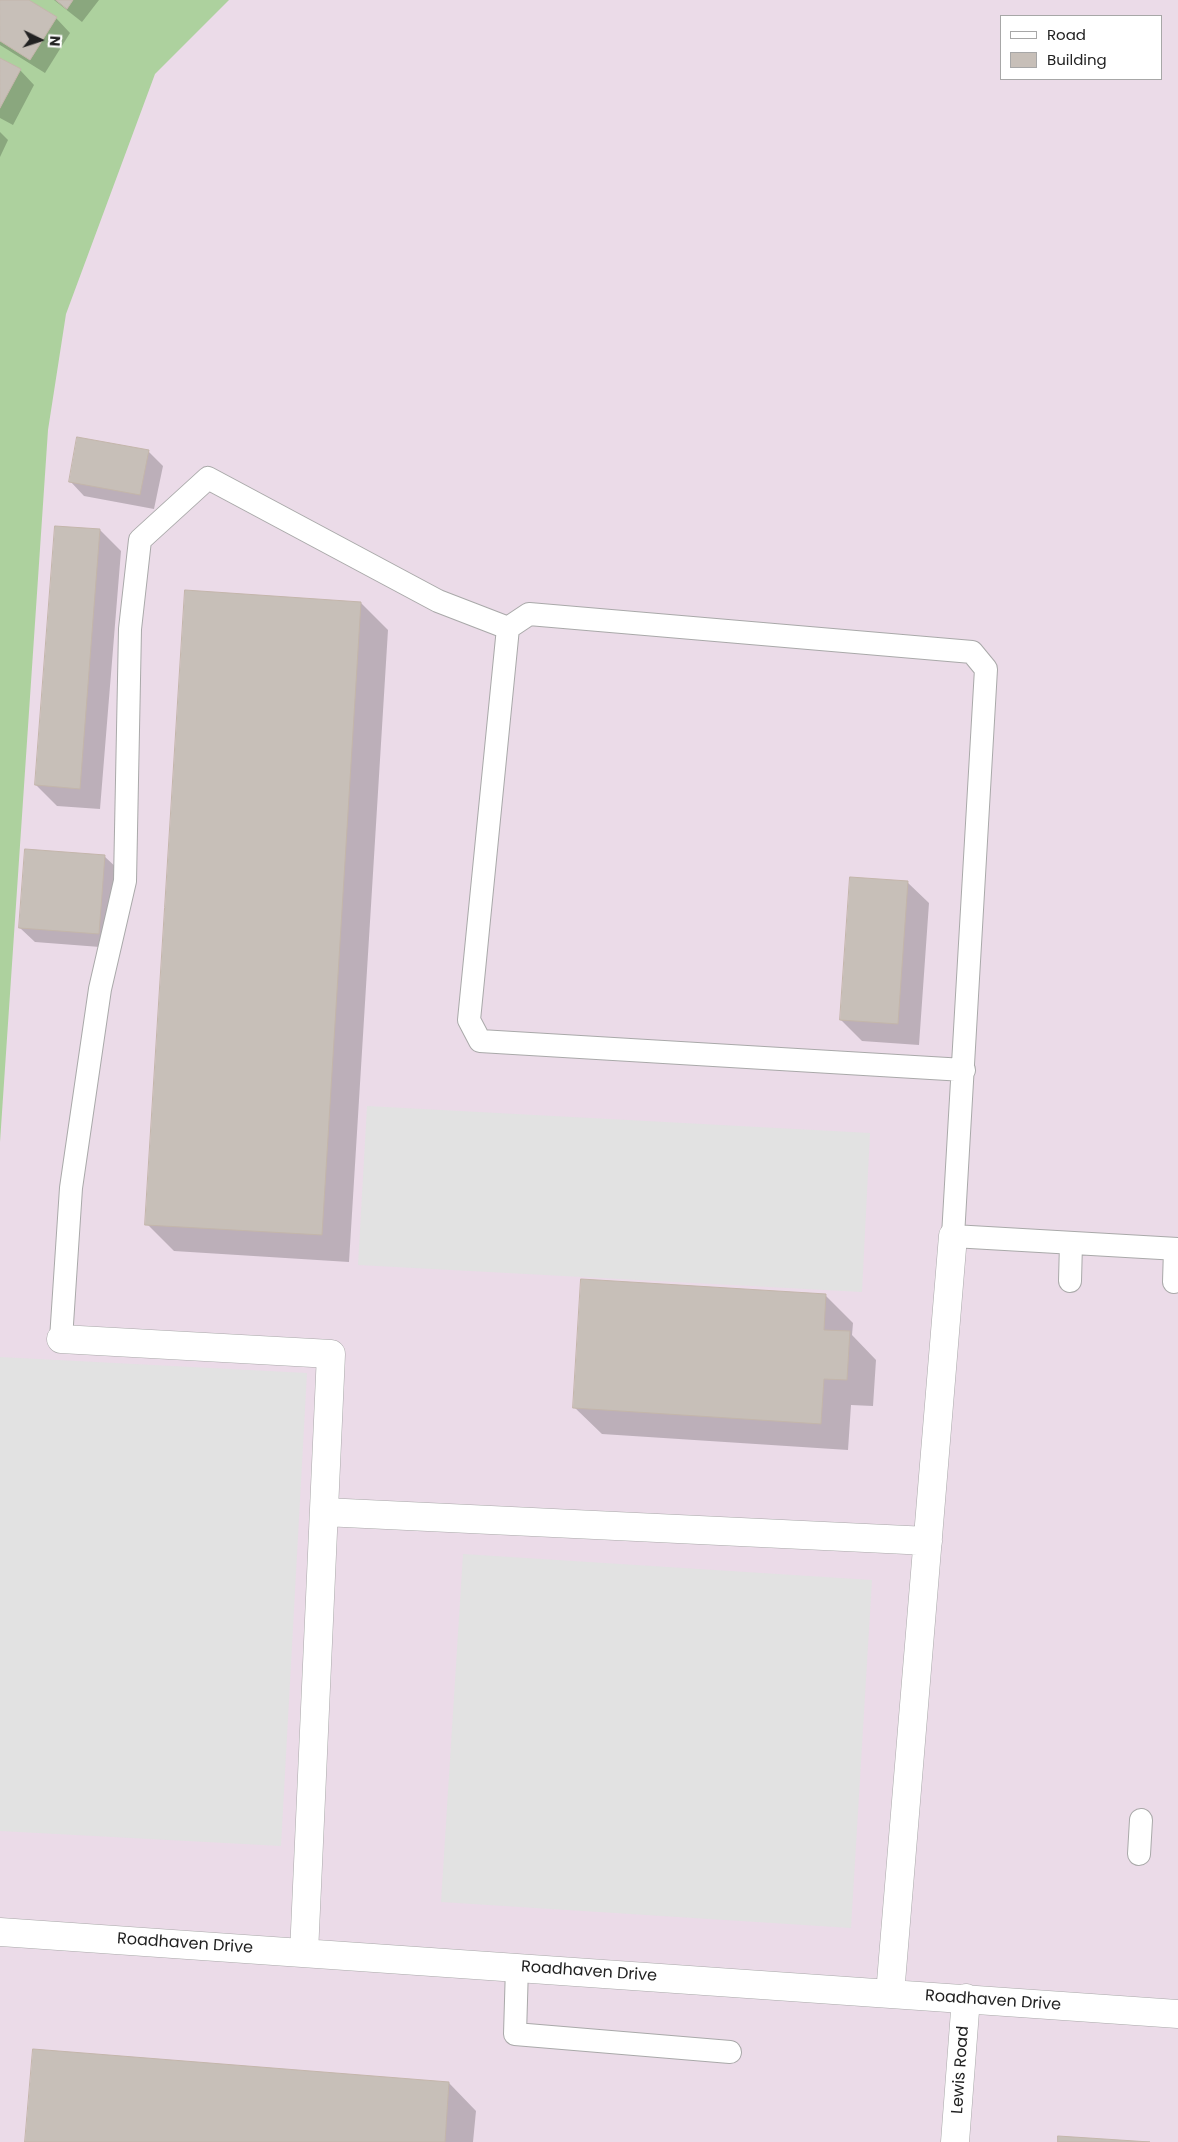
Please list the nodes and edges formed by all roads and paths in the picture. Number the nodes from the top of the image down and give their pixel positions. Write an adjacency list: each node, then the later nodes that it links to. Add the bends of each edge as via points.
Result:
1 (508, 628): 2 (lane, via 528,614 972,652 986,668); 2 (lane, via 469,1020 480,1041); 8 (lane, via 438,601 208,478 140,540 130,629 125,881 100,989 71,1188)
2 (964, 1070): 3 (lane)
3 (953, 1236): 4 (lane); 10 (street)
4 (1071, 1243): 5 (lane); 6 (lane)
5 (1177, 1249): 7 (lane)
6 (1070, 1281)
7 (1174, 1282)
8 (61, 1339): 9 (street, via 331,1354)
9 (324, 1512): 10 (street); 14 (street)
10 (928, 1541): 16 (street)
11 (1141, 1820): 12 (lane)
12 (1138, 1854)
13 (0, 1932): 14 (street, Roadhaven Drive)
14 (304, 1953): 15 (street, Roadhaven Drive)
15 (517, 1967): 16 (street, Roadhaven Drive); 19 (lane, via 515,2034)
16 (890, 1994): 17 (street, Roadhaven Drive)
17 (966, 1998): 18 (street, Roadhaven Drive); 20 (street, Lewis Road)
18 (1178, 2014)
19 (730, 2052)
20 (955, 2142)

